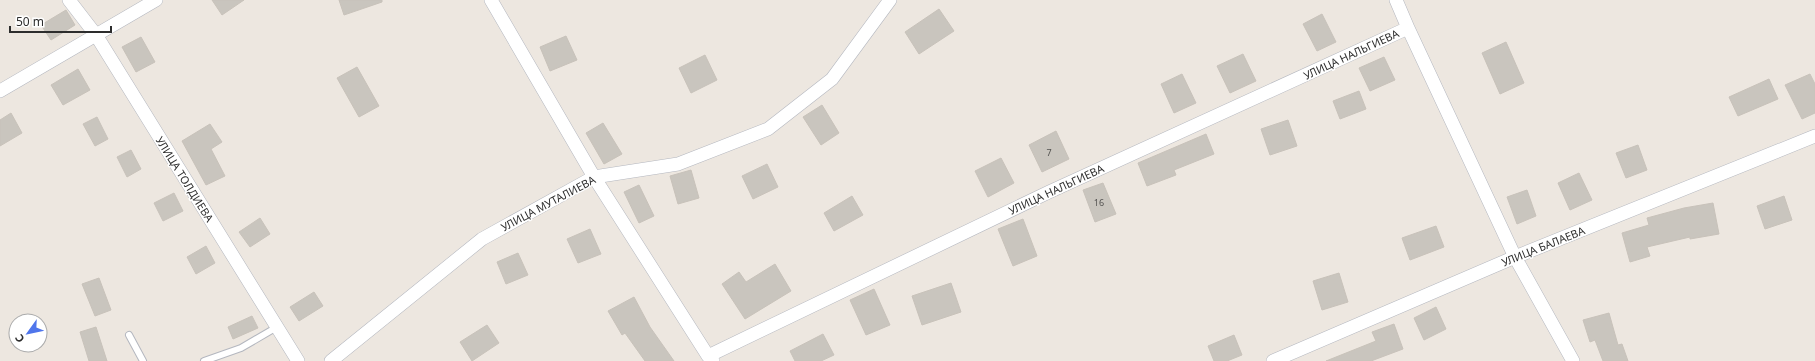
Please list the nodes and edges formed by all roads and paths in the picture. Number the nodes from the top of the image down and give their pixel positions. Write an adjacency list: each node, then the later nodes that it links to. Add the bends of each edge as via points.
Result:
1 (69, 0): 7 (street, УЛИЦА ТОЛДИЕВА)
2 (156, 0): 7 (street)
3 (491, 0): 10 (street)
4 (890, 0): 10 (street, УЛИЦА МУТАЛИЕВА, via 832,79 768,129 678,164)
5 (1396, 0): 6 (street)
6 (1408, 28): 11 (street); 14 (street, УЛИЦА НАЛЬГИЕВА, via 1049,192)
7 (96, 35): 8 (street); 12 (street, УЛИЦА ТОЛДИЕВА)
8 (0, 91)
9 (1815, 136): 11 (street, УЛИЦА БАЛАЕВА)
10 (594, 177): 14 (street); 18 (street, УЛИЦА МУТАЛИЕВА, via 482,239)
11 (1515, 257): 19 (street, УЛИЦА БАЛАЕВА); 20 (street)
12 (277, 327): 16 (lane, via 241,348); 17 (street, УЛИЦА ТОЛДИЕВА)
13 (129, 335): 15 (lane)
14 (710, 359)
15 (143, 361)
16 (204, 361)
17 (298, 361)
18 (331, 361)
19 (1273, 361)
20 (1573, 361)

